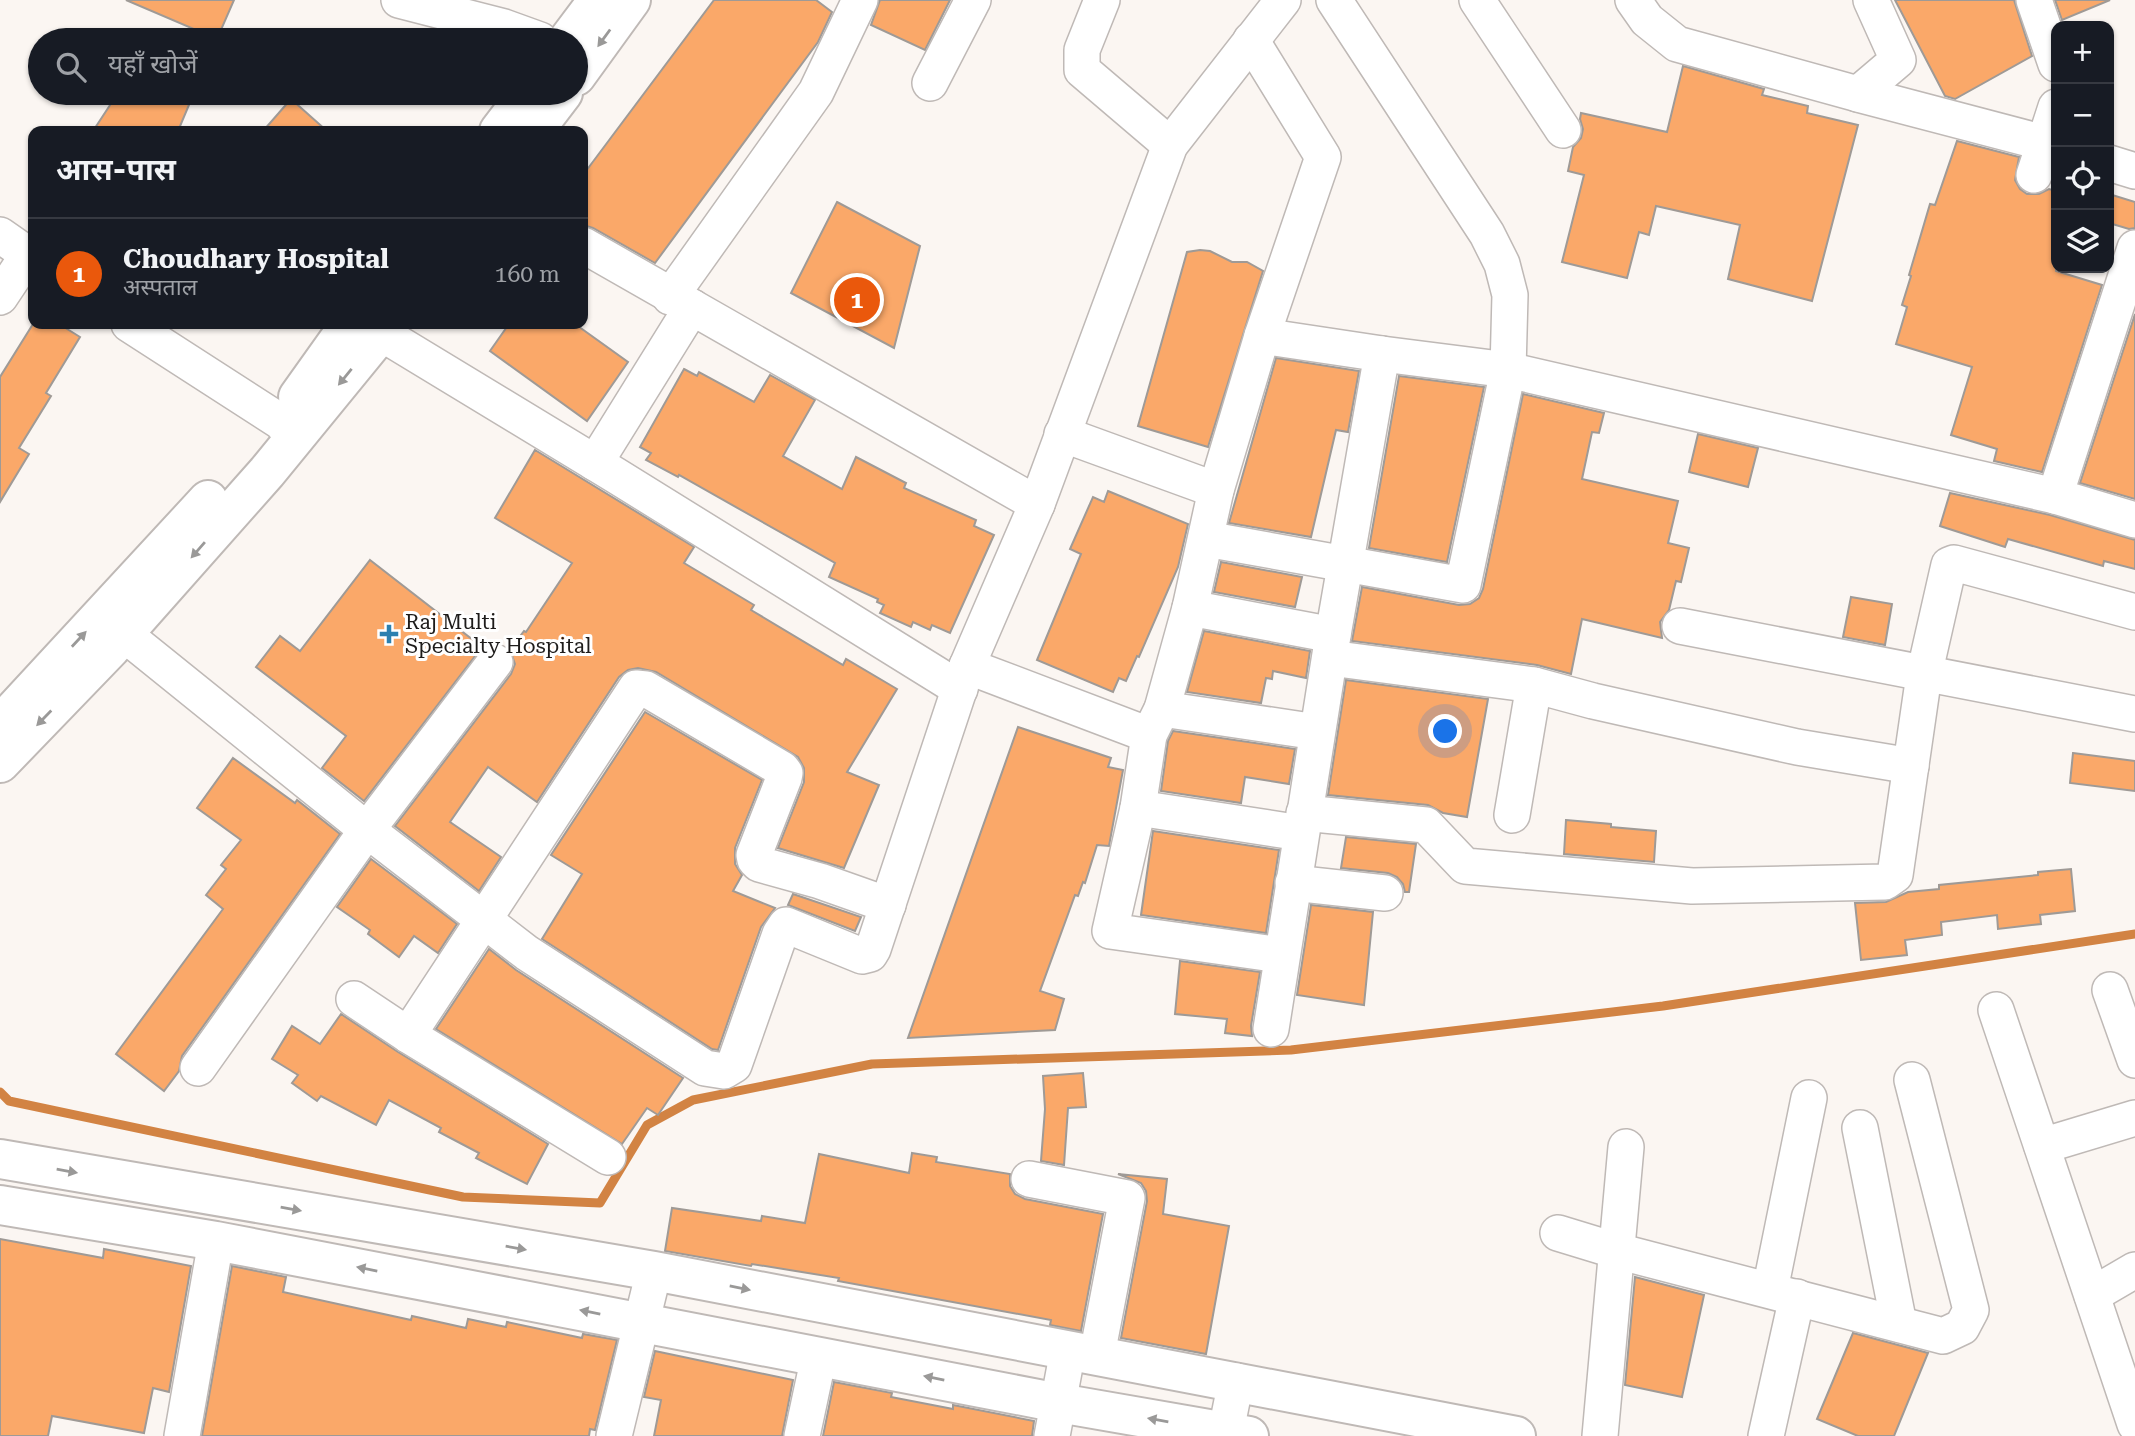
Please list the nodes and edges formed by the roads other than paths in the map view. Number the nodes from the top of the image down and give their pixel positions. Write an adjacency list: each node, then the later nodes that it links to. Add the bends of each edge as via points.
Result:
1 (399, 0): 13 (street)
2 (598, 0): 14 (main road)
3 (631, 0): 17 (main road, one-way to 17)
4 (860, 0): 34 (street, via 816,92)
5 (973, 0): 18 (street)
6 (1102, 0): 26 (street, via 1082,50 1082,70)
7 (1283, 0): 15 (street)
8 (1334, 0): 40 (street, via 1502,264 1510,295)
9 (1477, 0): 25 (street)
10 (1633, 0): 19 (street, via 1647,20 1677,44)
11 (1871, 0): 19 (street, via 1898,60)
12 (2034, 0): 16 (street)
13 (507, 28)
14 (577, 28)
15 (1251, 40): 26 (street); 38 (street, via 1323,156)
16 (2051, 49)
17 (588, 59)
18 (930, 83)
19 (1858, 94): 27 (street)
20 (519, 105): 22 (main road)
21 (554, 105): 23 (main road)
22 (503, 126)
23 (538, 126)
24 (2051, 129): 27 (street)
25 (1563, 130)
26 (1170, 145): 42 (street)
27 (2045, 155)
28 (2114, 165): 29 (street)
29 (2135, 171)
30 (2135, 247): 45 (street)
31 (588, 248): 34 (street)
32 (20, 249): 33 (street)
33 (0, 297)
34 (681, 302): 43 (street); 46 (street)
35 (136, 329): 41 (street)
36 (371, 329): 41 (main road)
37 (376, 329): 43 (street)
38 (1262, 336): 39 (street); 44 (street)
39 (1382, 354): 40 (street); 49 (street)
40 (1508, 370): 45 (street); 49 (street, via 1462,585)
41 (288, 430): 53 (main road, one-way to 53); 61 (main road, one-way to 41)
42 (1062, 434): 44 (street); 46 (street)
43 (595, 463): 57 (street)
44 (1216, 490): 48 (street)
45 (2054, 496): 47 (street)
46 (1037, 504): 57 (street)
47 (2135, 520)
48 (1206, 539): 49 (street); 50 (street)
49 (1345, 566): 54 (street)
50 (1189, 608): 54 (street); 60 (street)
51 (2135, 612): 56 (street, via 1954,562 1947,570)
52 (1679, 626): 56 (street)
53 (124, 634): 63 (main road, one-way to 63); 68 (street)
54 (1332, 646): 58 (street); 62 (street)
55 (495, 662): 68 (street)
56 (1924, 675): 59 (street); 64 (street)
57 (963, 678): 60 (street); 71 (street)
58 (1534, 685): 64 (street, via 1797,747); 66 (street)
59 (2135, 714)
60 (1156, 722): 62 (street); 65 (street)
61 (0, 725)
62 (1317, 732): 67 (street)
63 (0, 763)
64 (1911, 766): 67 (street, via 1895,875 1885,882 1692,886 1465,866 1426,825)
65 (1138, 808): 67 (street); 73 (street, via 1110,931)
66 (1512, 815)
67 (1303, 823): 69 (street)
68 (367, 830): 72 (street); 80 (street)
69 (1293, 883): 70 (street); 73 (street)
70 (1385, 892)
71 (888, 905): 72 (street, via 873,949 862,956 786,925 734,1065 724,1071 705,1068 527,953); 72 (street, via 759,864 754,855 785,773 640,687)
72 (484, 919): 78 (street)
73 (1281, 955): 77 (street)
74 (2110, 990): 79 (street)
75 (354, 999): 78 (street)
76 (1996, 1010): 85 (street)
77 (1271, 1030)
78 (408, 1035): 87 (street)
79 (2135, 1060)
80 (198, 1069)
81 (1912, 1080): 99 (street, via 1971,1310 1962,1327 1943,1336)
82 (1810, 1098): 96 (street)
83 (2135, 1118): 85 (street)
84 (1860, 1128): 99 (street)
85 (2042, 1146): 97 (street)
86 (1626, 1147): 93 (street)
87 (608, 1157)
88 (0, 1159): 95 (main road, one-way to 95)
89 (1029, 1180): 100 (street, via 1126,1198)
90 (0, 1205): 92 (main road)
91 (1558, 1233): 93 (street)
92 (216, 1241): 98 (main road, one-way to 92); 106 (street)
93 (1617, 1251): 96 (street); 110 (street)
94 (2135, 1270): 97 (street)
95 (654, 1271): 98 (street); 100 (main road, one-way to 100)
96 (1784, 1293): 99 (street); 111 (street)
97 (2092, 1295): 104 (street)
98 (642, 1321): 101 (main road); 107 (street)
99 (1899, 1324)
100 (1082, 1352): 102 (main road); 103 (street)
101 (819, 1356): 103 (main road, one-way to 101); 108 (street)
102 (1236, 1381): 105 (street); 109 (main road)
103 (1056, 1419): 105 (main road, one-way to 103)
104 (2135, 1424)
105 (1234, 1435)
106 (182, 1436)
107 (614, 1436)
108 (802, 1436)
109 (1516, 1436)
110 (1600, 1436)
111 (1766, 1436)

